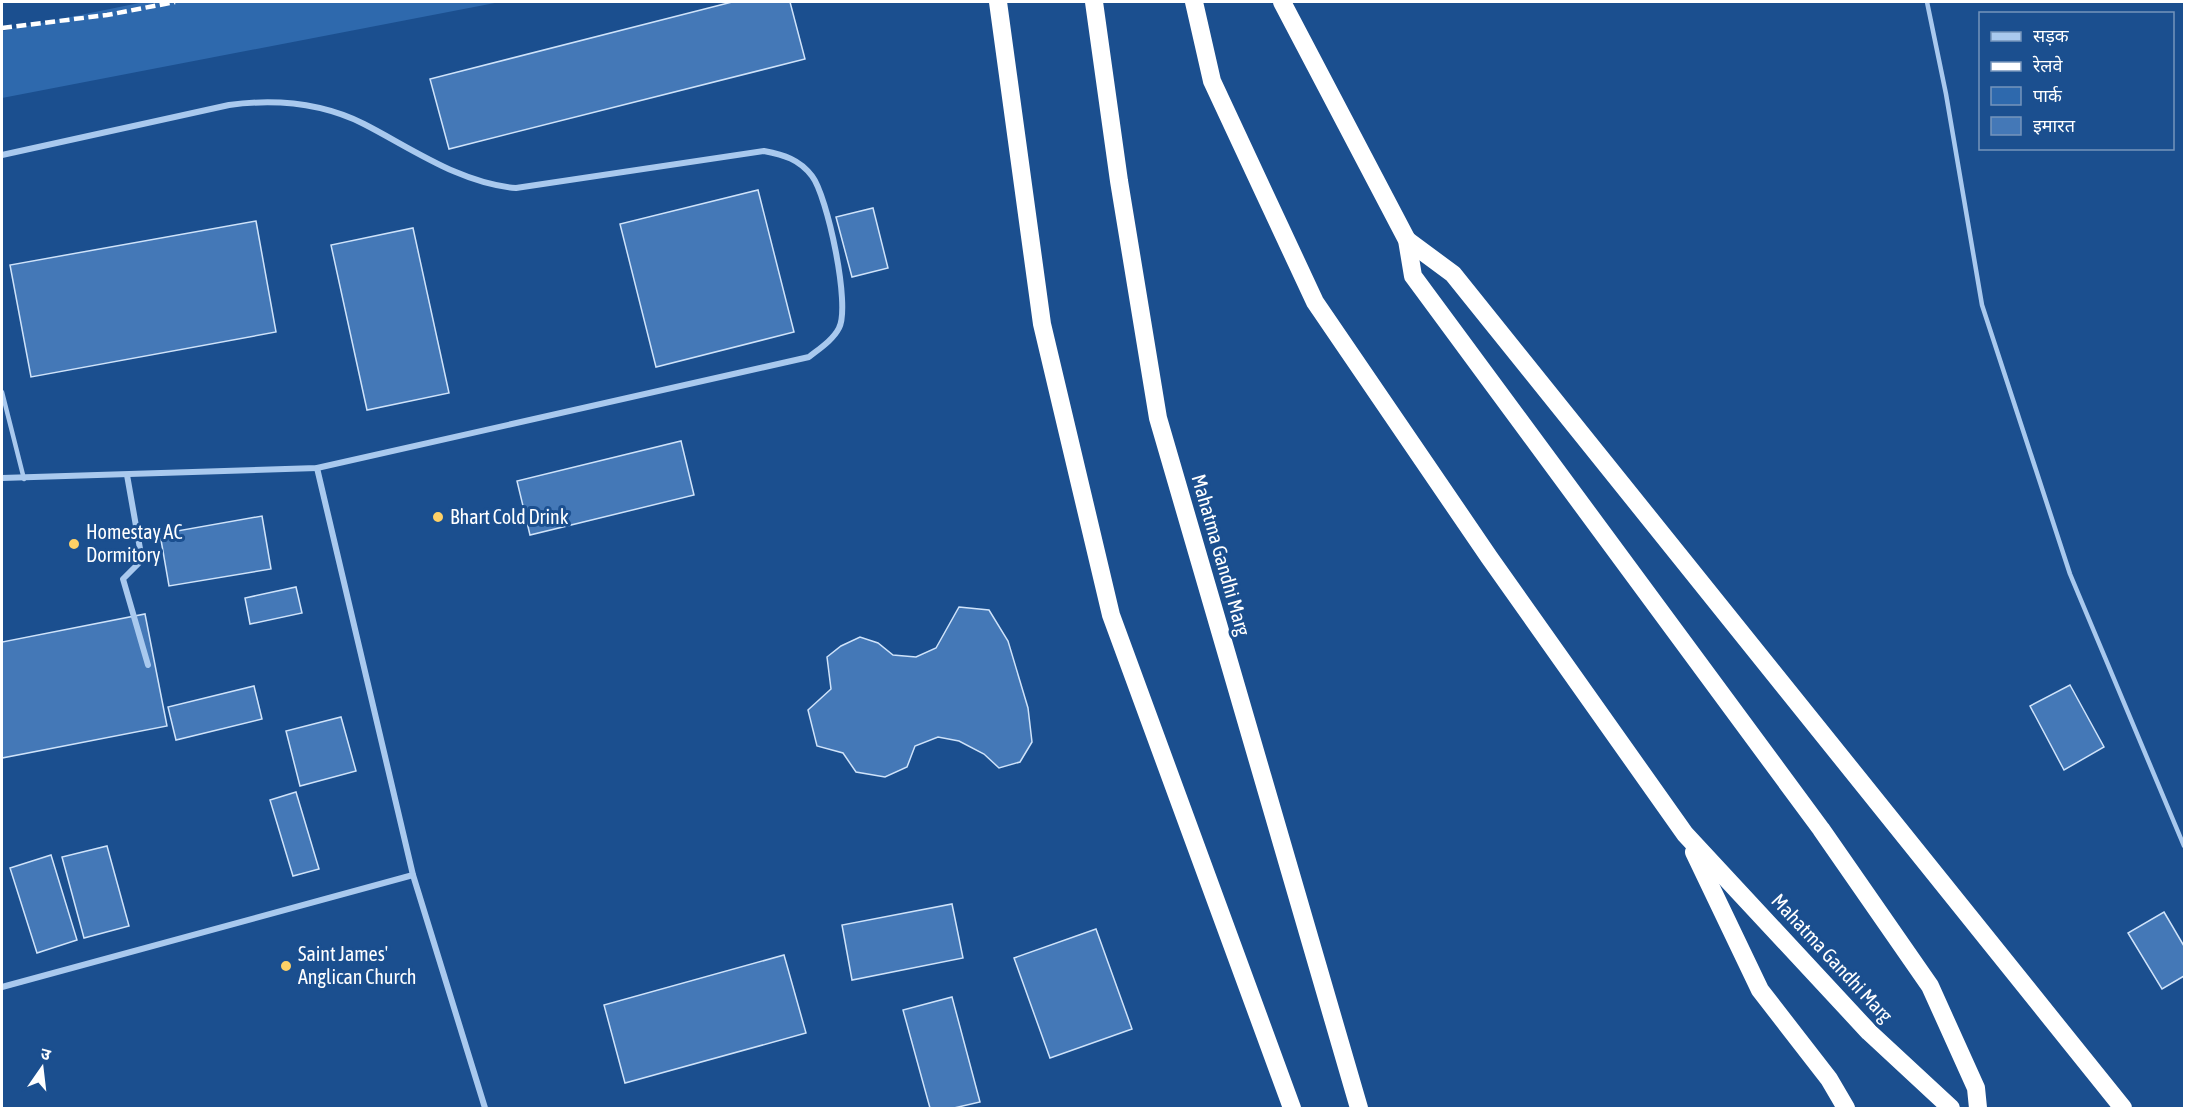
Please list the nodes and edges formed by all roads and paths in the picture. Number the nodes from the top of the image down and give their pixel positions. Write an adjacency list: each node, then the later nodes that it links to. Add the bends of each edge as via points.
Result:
1 (998, 2): 19 (highway, via 1042,324 1111,615)
2 (1094, 2): 20 (highway, Mahatma Gandhi Marg, via 1158,418)
3 (1194, 2): 14 (highway, Mahatma Gandhi Marg, via 1212,81 1315,302)
4 (1282, 2): 7 (highway)
5 (1927, 2): 15 (lane, via 1982,305 2070,574)
6 (2, 155): 9 (street, via 263,101 301,105 362,123 403,146 498,187 516,188 764,151 787,155 814,177 824,202 843,289 844,312 840,328 809,357)
7 (1407, 240): 23 (highway, via 1413,276 1821,829 1930,986 1976,1088); 24 (highway, via 1453,274)
8 (2, 392): 12 (lane)
9 (317, 468): 10 (street); 16 (street)
10 (127, 476): 12 (street); 13 (street, via 142,560 123,579)
11 (2, 478): 12 (street)
12 (24, 479)
13 (148, 665)
14 (1685, 834): 21 (highway, Mahatma Gandhi Marg, via 1760,990 1829,1079); 22 (highway, Mahatma Gandhi Marg, via 1869,1032)
15 (2184, 846)
16 (413, 875): 17 (street); 18 (street)
17 (2, 987)
18 (485, 1108)
19 (1292, 1108)
20 (1359, 1108)
21 (1846, 1108)
22 (1951, 1108)
23 (1978, 1108)
24 (2124, 1108)

